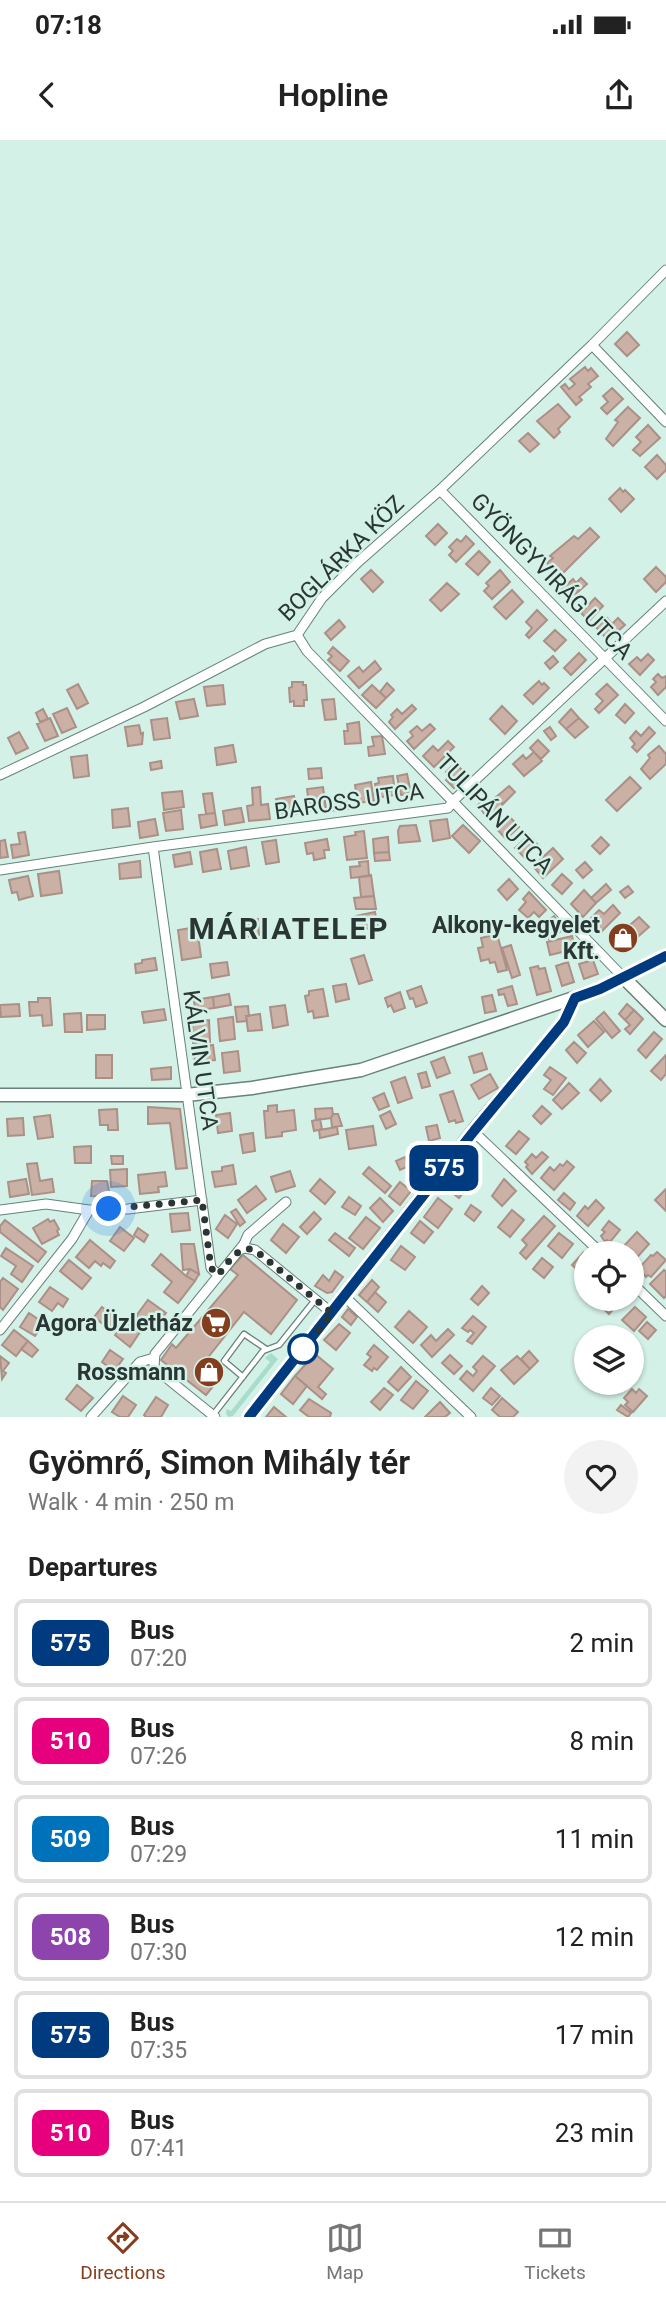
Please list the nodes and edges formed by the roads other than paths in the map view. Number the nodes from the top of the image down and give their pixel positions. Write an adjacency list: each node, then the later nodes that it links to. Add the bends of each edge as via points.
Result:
1 (666, 270): 2 (street, BOGLÁRKA KÖZ)
2 (592, 345): 3 (street); 4 (street, BOGLÁRKA KÖZ)
3 (666, 422)
4 (440, 489): 6 (street, BOGLÁRKA KÖZ, via 322,598); 7 (street, GYÖNGYVIRÁG UTCA)
5 (666, 601): 7 (street, BAROSS UTCA)
6 (297, 635): 9 (street, BOGLÁRKA KÖZ, via 265,644); 10 (street, TULIPÁN UTCA, via 307,651)
7 (606, 657): 8 (street, GYÖNGYVIRÁG UTCA); 10 (street, BAROSS UTCA)
8 (666, 721)
9 (0, 775)
10 (453, 800): 11 (street, BAROSS UTCA, via 448,807); 14 (street, TULIPÁN UTCA)
11 (153, 847): 12 (street, BAROSS UTCA); 18 (street, KÁLVIN UTCA)
12 (0, 870)
13 (666, 956): 14 (main road)
14 (624, 978): 15 (main road); 16 (main road, TULIPÁN UTCA)
15 (575, 998): 18 (main road, via 361,1070); 19 (main road, via 564,1022)
16 (666, 1020)
17 (0, 1095): 18 (main road)
18 (186, 1095): 20 (street, KÁLVIN UTCA)
19 (474, 1131): 24 (street); 28 (main road)
20 (202, 1200): 23 (street); 26 (street, KÁLVIN UTCA, via 211,1268)
21 (286, 1202): 25 (street, via 248,1235)
22 (0, 1210): 23 (street, via 46,1204)
23 (89, 1210): 32 (street, via 72,1239)
24 (589, 1241)
25 (239, 1250): 26 (street); 29 (street, via 255,1250)
26 (218, 1275): 34 (street)
27 (644, 1295): 31 (street)
28 (345, 1297): 30 (main road); 39 (street)
29 (316, 1300): 30 (street); 33 (lane, via 279,1345)
30 (332, 1313): 38 (main road)
31 (666, 1316)
32 (0, 1330)
33 (266, 1349): 35 (lane); 35 (lane, via 244,1334 224,1361)
34 (154, 1358): 36 (street, via 158,1371); 37 (street, via 139,1363)
35 (243, 1377): 36 (lane)
36 (214, 1416)
37 (91, 1417)
38 (249, 1417)
39 (471, 1417)

